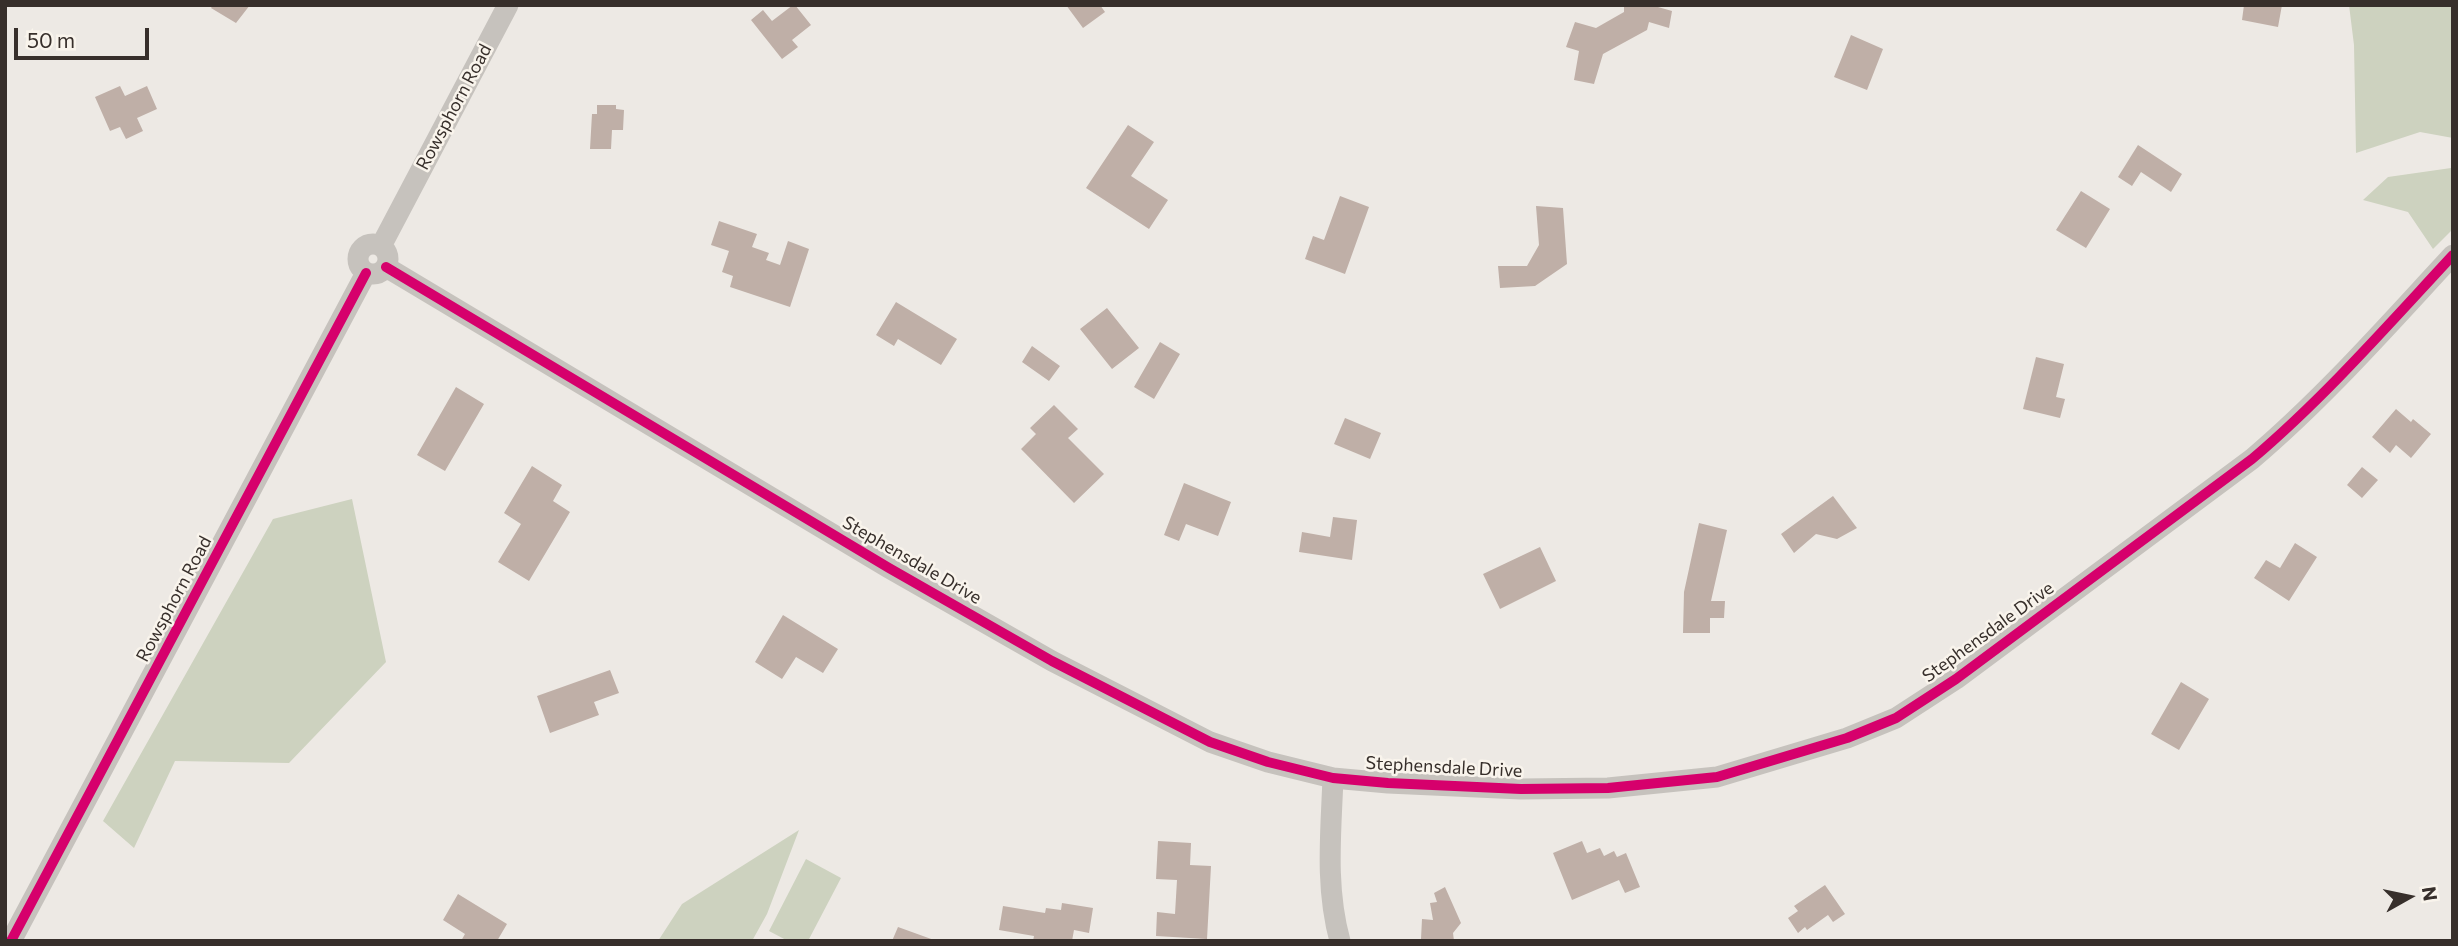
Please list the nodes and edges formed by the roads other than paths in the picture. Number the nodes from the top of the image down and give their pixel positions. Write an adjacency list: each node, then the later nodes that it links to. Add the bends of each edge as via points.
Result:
1 (508, 5): 3 (street, Rowsphorn Road, via 381,246 371,244 360,252 358,261)
2 (2453, 255): 4 (street, Stephensdale Drive, via 2352,364 2252,459 1956,679 1896,718 1760,766 1679,782 1521,789)
3 (376, 270): 4 (street, Stephensdale Drive, via 1052,661 1210,742); 5 (street, Rowsphorn Road)
4 (1333, 778): 6 (street, via 1329,865)
5 (11, 941)
6 (1340, 941)

